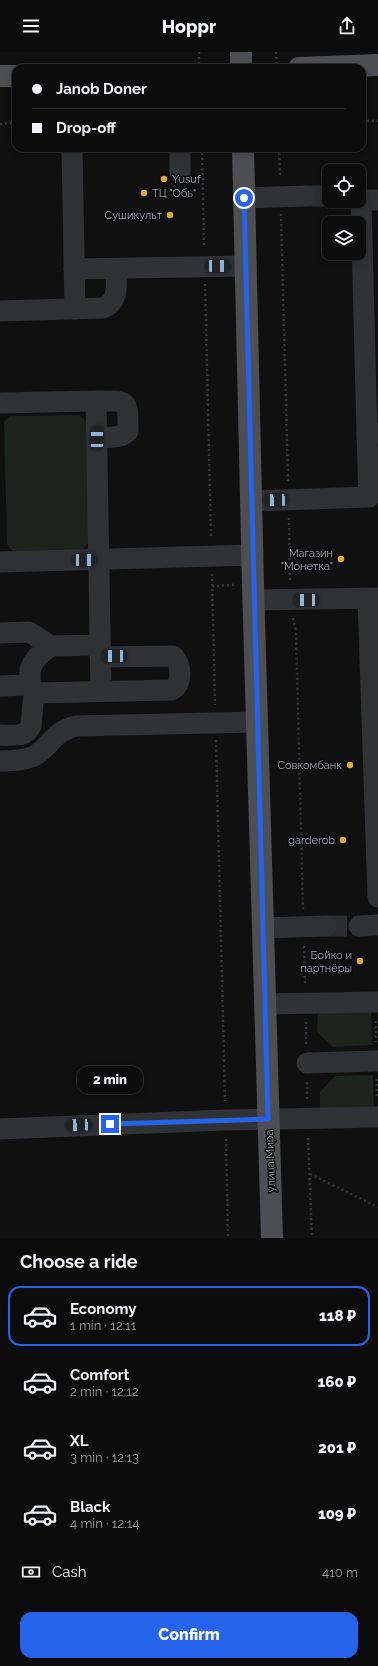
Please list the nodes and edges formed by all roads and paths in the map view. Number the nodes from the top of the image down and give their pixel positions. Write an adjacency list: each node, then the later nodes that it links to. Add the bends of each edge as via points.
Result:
1 (199, 52): 4 (path)
2 (241, 52): 5 (main road)
3 (276, 52): 6 (path)
4 (199, 64)
5 (242, 64)
6 (277, 64)
7 (366, 65): 8 (main road)
8 (378, 65)
9 (0, 76): 10 (main road)
10 (12, 76)
11 (366, 121): 12 (path)
12 (378, 121)
13 (12, 123): 14 (path)
14 (0, 124)
15 (72, 152): 25 (street)
16 (180, 152): 19 (street)
17 (243, 152): 22 (main road, улица Мира)
18 (279, 152): 21 (path)
19 (180, 172)
20 (305, 196): 21 (street)
21 (281, 197): 22 (street); 33 (path)
22 (244, 198): 24 (main road, улица Мира)
23 (366, 200): 31 (street)
24 (245, 266): 26 (street); 34 (main road, улица Мира)
25 (74, 269): 26 (street); 27 (street)
26 (116, 269): 27 (street, via 116,296 109,306)
27 (75, 308): 28 (street)
28 (0, 311)
29 (96, 401): 30 (street); 32 (street); 32 (street, via 121,401 128,408 128,431 125,435)
30 (0, 403)
31 (372, 434): 33 (street, via 368,497)
32 (97, 438): 36 (street)
33 (288, 500): 34 (street); 40 (path)
34 (251, 501): 35 (main road, улица Мира)
35 (253, 556): 36 (street); 39 (main road, улица Мира)
36 (99, 560): 37 (street); 43 (street)
37 (0, 562)
38 (373, 598): 40 (street); 47 (street)
39 (254, 600): 40 (street); 48 (main road, улица Мира)
40 (291, 600): 53 (path, via 296,632)
41 (0, 633): 42 (street, via 29,632)
42 (52, 646): 43 (street); 45 (street, via 32,663)
43 (100, 651): 46 (street); 46 (street, via 173,656 179,665 179,681 171,690)
44 (0, 686): 45 (street)
45 (32, 689): 46 (street); 49 (street, via 29,730 20,735)
46 (101, 691)
47 (374, 697): 51 (street)
48 (257, 722): 50 (street, via 76,726 62,731 35,755 17,761); 54 (main road, улица Мира)
49 (0, 735)
50 (0, 761)
51 (378, 898)
52 (326, 926): 53 (street)
53 (303, 927): 54 (street); 56 (path)
54 (263, 928): 57 (main road, улица Мира)
55 (378, 1002): 56 (street)
56 (306, 1003): 57 (street); 59 (path)
57 (265, 1004): 62 (main road, улица Мира)
58 (378, 1061): 59 (street)
59 (307, 1063): 61 (path)
60 (378, 1117): 61 (street)
61 (308, 1118): 62 (street); 65 (path)
62 (268, 1119): 63 (street); 68 (main road, улица Мира)
63 (225, 1120): 64 (street); 67 (path)
64 (0, 1129)
65 (310, 1174): 66 (path); 69 (path)
66 (378, 1208)
67 (228, 1238)
68 (272, 1238)
69 (312, 1238)

